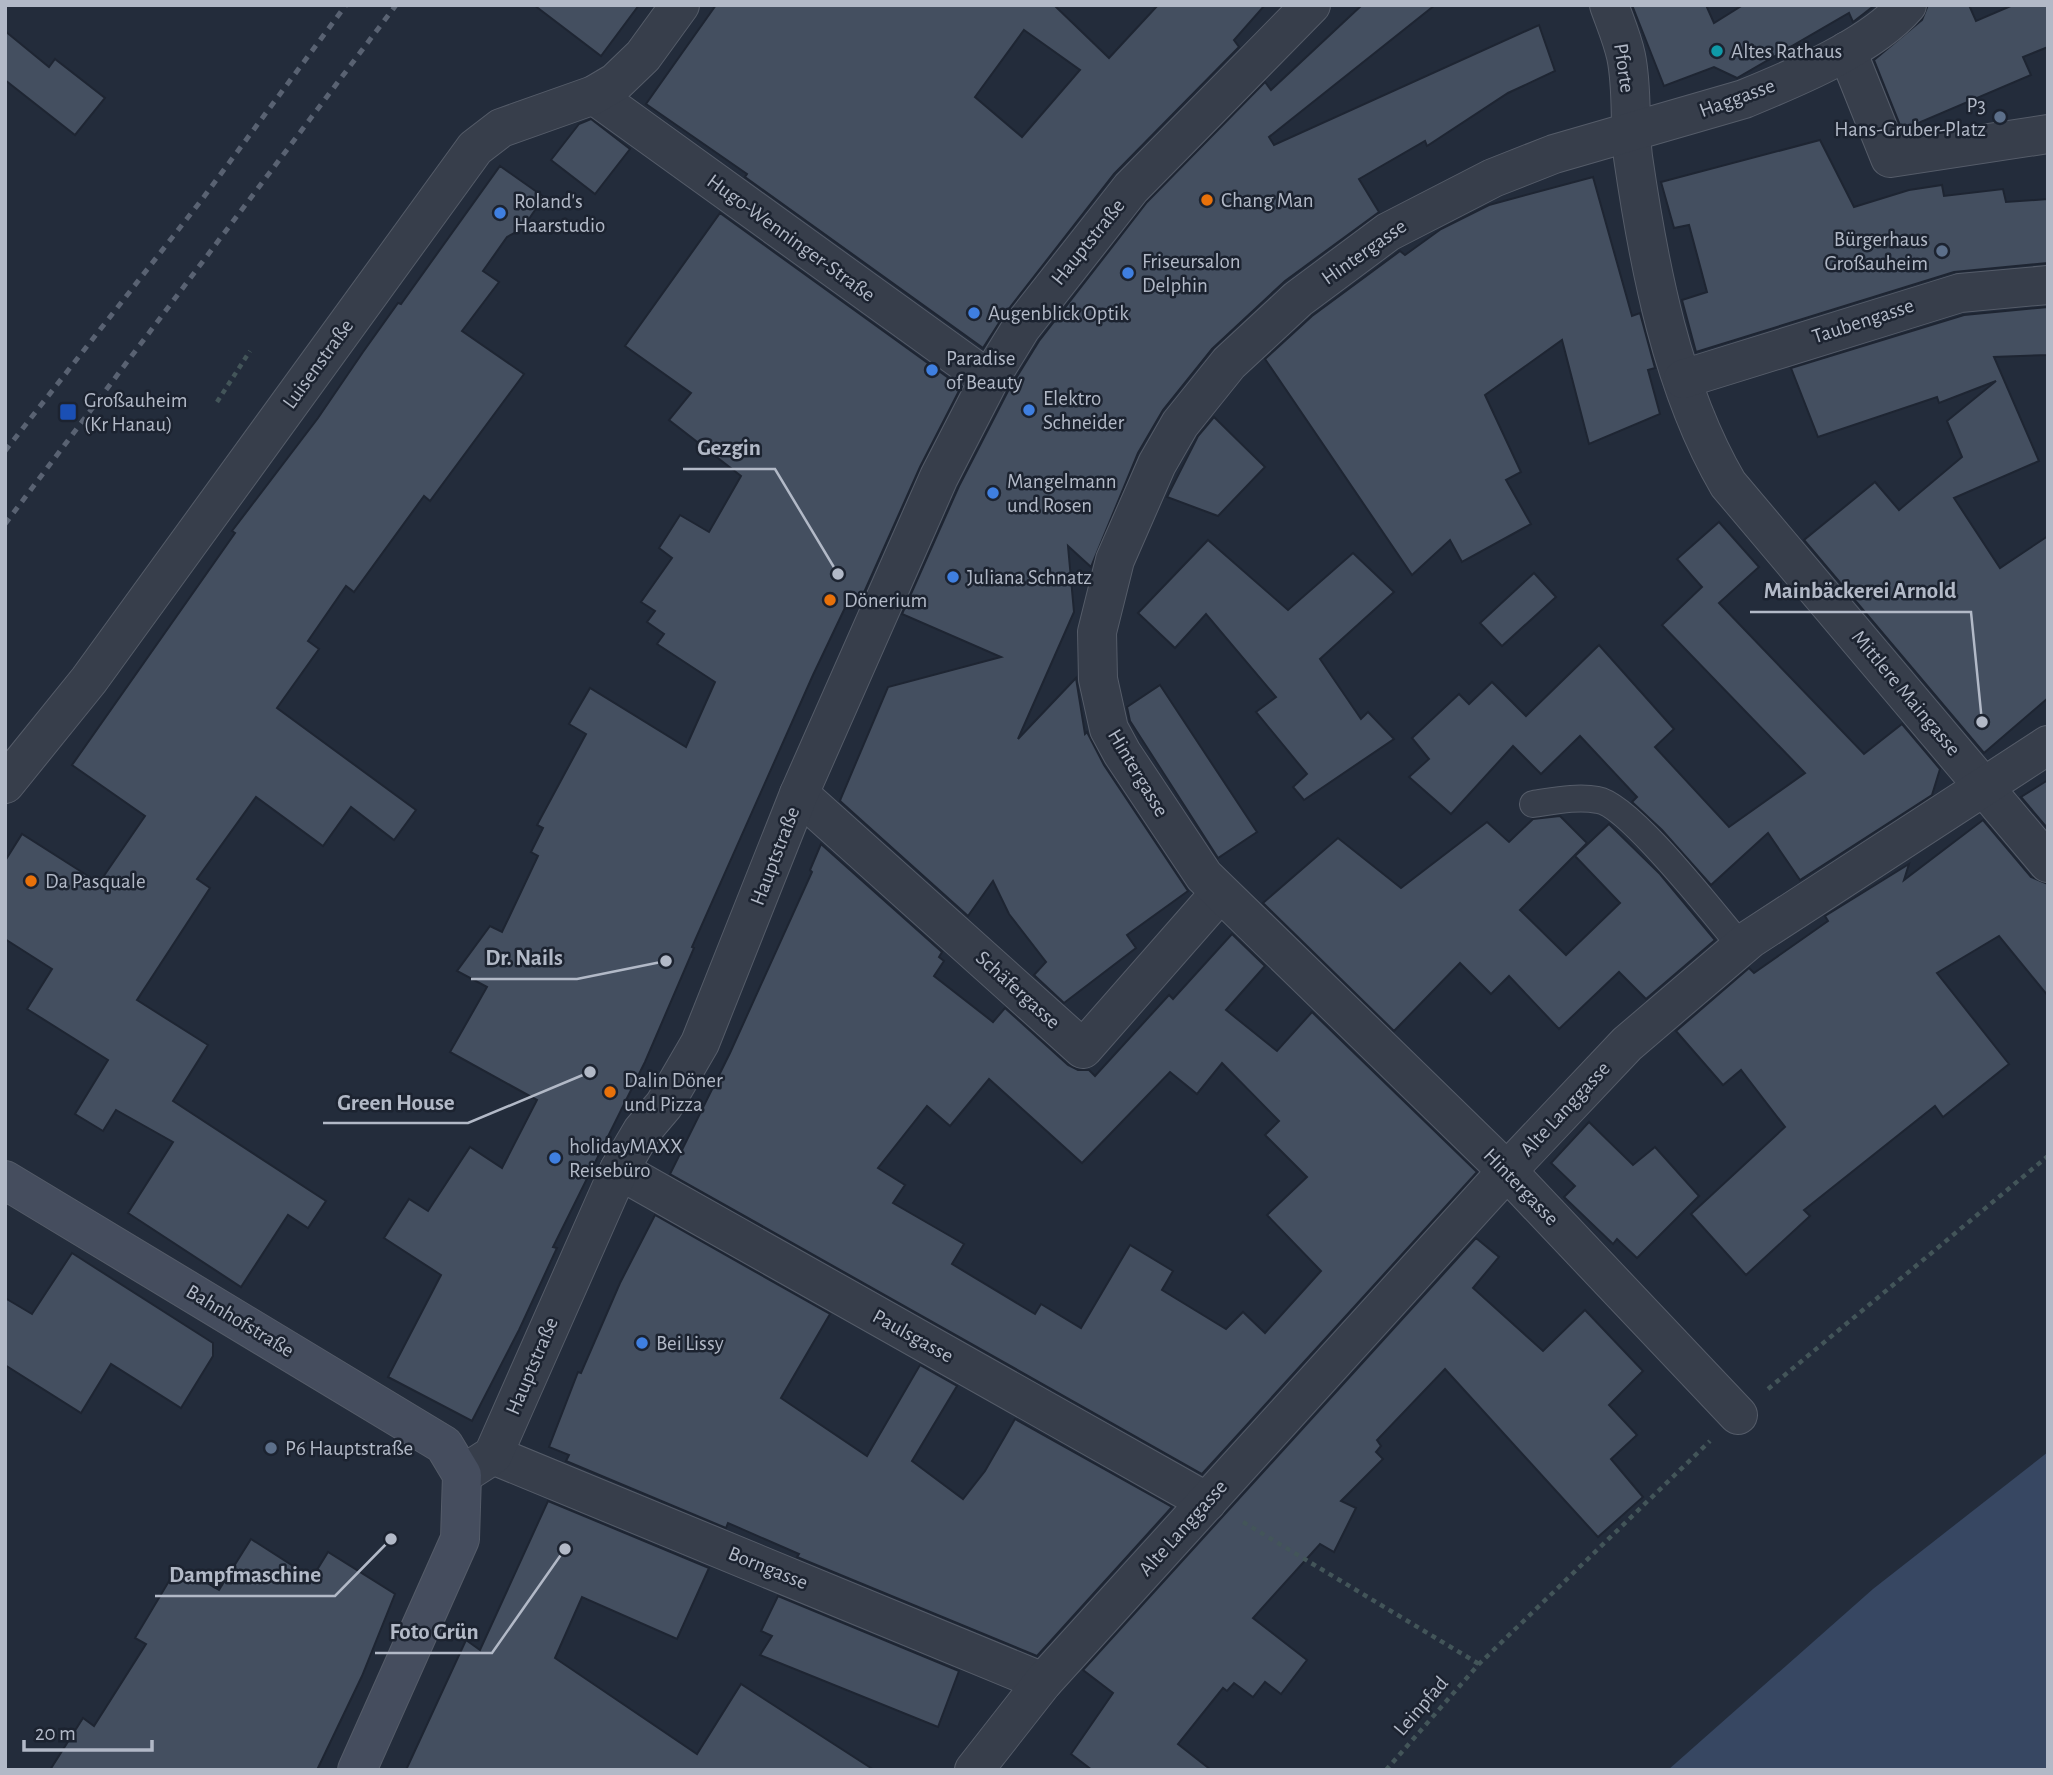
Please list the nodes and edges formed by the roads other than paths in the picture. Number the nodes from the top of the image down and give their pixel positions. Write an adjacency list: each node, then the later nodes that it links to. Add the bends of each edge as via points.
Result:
1 (680, 5): 6 (street, Luisenstraße, via 643,56 616,82)
2 (1311, 5): 11 (street, Hauptstraße, via 1131,188 1029,317)
3 (1609, 5): 7 (street, Pforte, via 1627,58)
4 (1907, 5): 5 (street, Haggasse, via 1891,24)
5 (1847, 51): 7 (street, Haggasse, via 1744,99); 8 (street, via 1889,158)
6 (594, 95): 11 (street, Hugo-Wenninger-Straße); 13 (street, Luisenstraße, via 501,128 475,148 89,680)
7 (1630, 132): 10 (street, Mittlere Maingasse, via 1663,312); 18 (street, Hintergasse, via 1493,178 1421,213 1367,247 1257,334 1201,395 1157,464 1104,595 1097,632 1098,679 1106,718 1122,753)
8 (2048, 134)
9 (2048, 285): 10 (street, Taubengasse, via 1960,293)
10 (1683, 379): 14 (street, Mittlere Maingasse, via 1694,417 1728,484)
11 (989, 380): 15 (street, Hauptstraße, via 939,477)
12 (2048, 745): 14 (street, Alte Langgasse)
13 (5, 784)
14 (1984, 785): 17 (street, Mittlere Maingasse); 19 (street, Alte Langgasse)
15 (799, 794): 18 (street, Schäfergasse, via 1083,1049); 20 (street, Hauptstraße, via 700,1043)
16 (1533, 804): 19 (lane, via 1562,799 1612,805 1652,843)
17 (2048, 863)
18 (1219, 894): 21 (street, Hintergasse)
19 (1741, 946): 21 (street, Alte Langgasse, via 1626,1044)
20 (619, 1170): 24 (street, Hauptstraße); 25 (street, Paulsgasse)
21 (1507, 1171): 23 (street, Hintergasse); 25 (street, Alte Langgasse)
22 (5, 1180): 24 (street, Bahnhofstraße)
23 (1738, 1415)
24 (478, 1465): 26 (street, Borngasse); 27 (street, Hauptstraße, via 460,1539)
25 (1207, 1502): 26 (street, Alte Langgasse)
26 (1043, 1682): 28 (street, Alte Langgasse)
27 (358, 1770)
28 (974, 1770)

